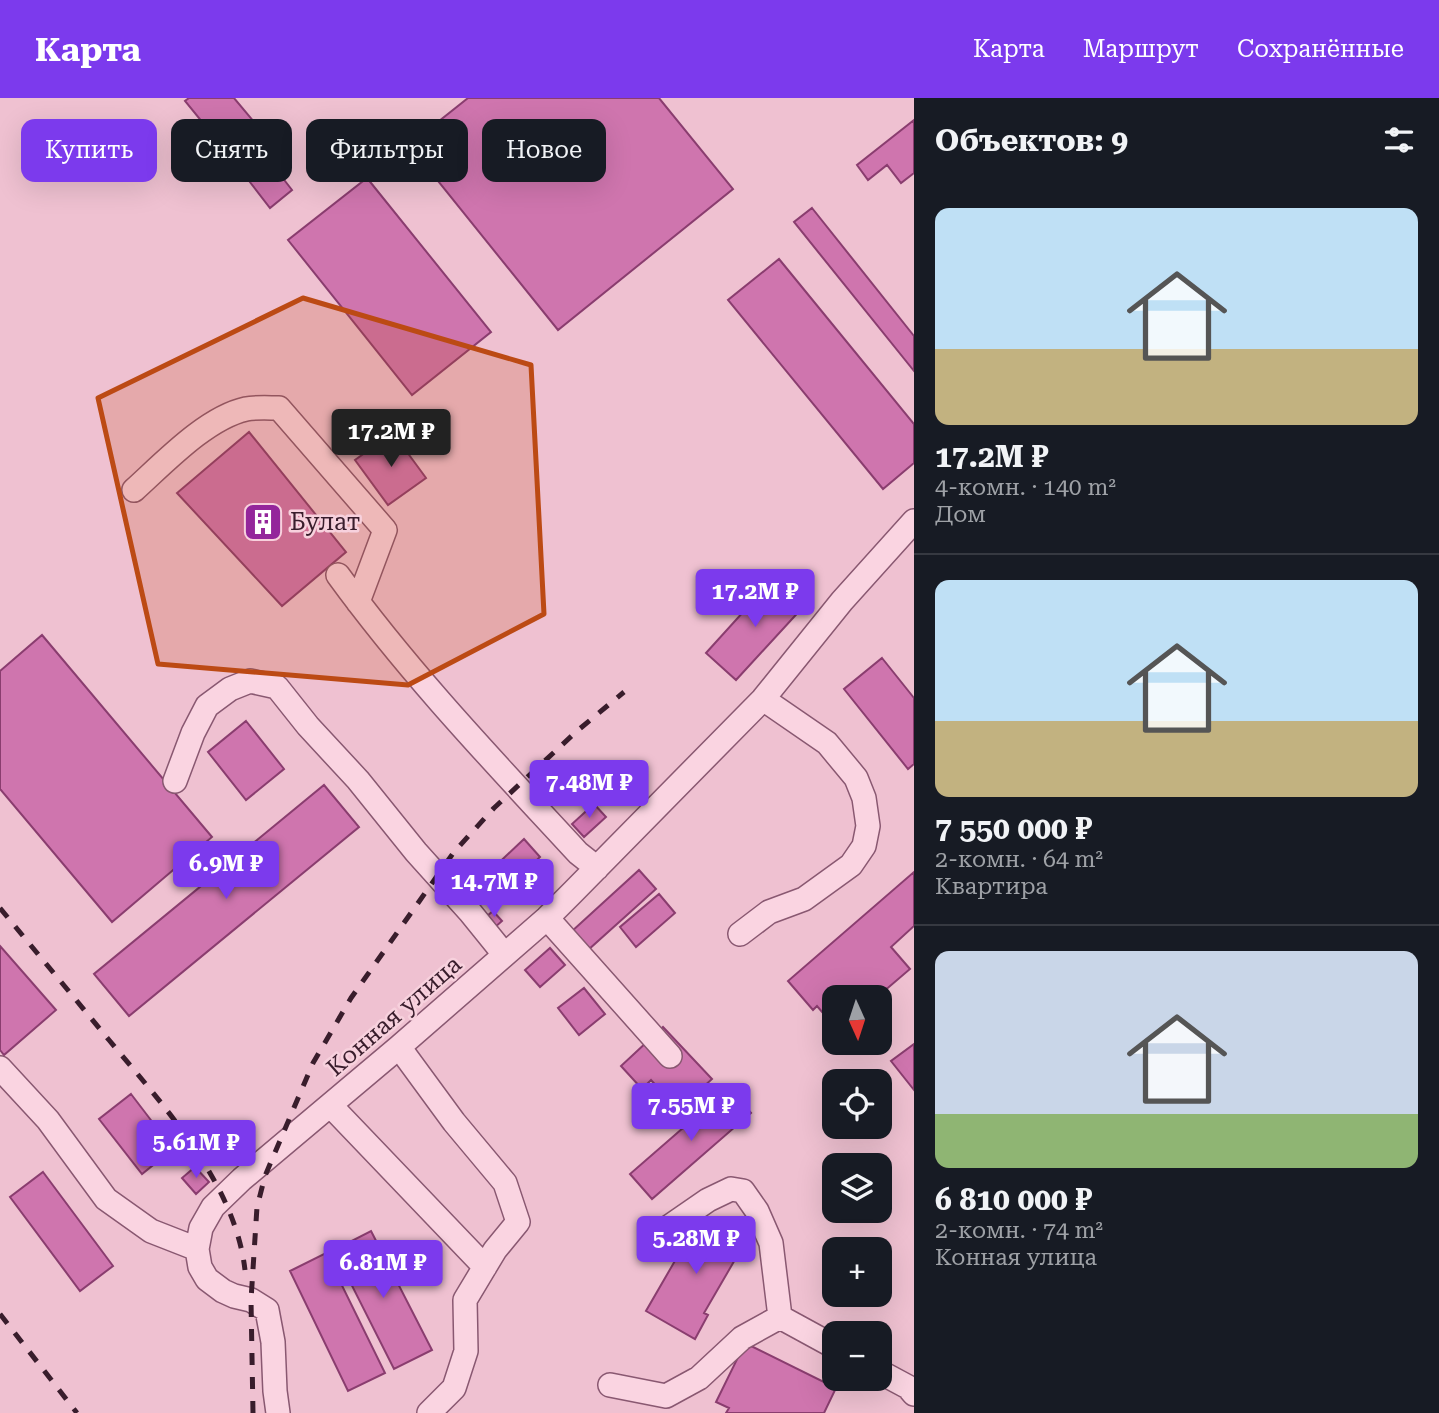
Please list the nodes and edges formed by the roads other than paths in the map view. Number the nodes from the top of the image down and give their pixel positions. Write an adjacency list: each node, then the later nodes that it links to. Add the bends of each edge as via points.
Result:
1 (134, 490): 4 (street, via 217,420 246,409 279,408 385,530)
2 (914, 521): 5 (street, Конная улица, via 842,601)
3 (338, 575): 4 (street)
4 (358, 603): 7 (street, via 453,716)
5 (764, 699): 7 (street, Конная улица); 9 (street, via 827,743 856,778 868,826 864,846 851,865 804,899 769,912)
6 (175, 782): 10 (street, via 207,706 250,681 276,687)
7 (597, 868): 8 (street, Конная улица)
8 (547, 918): 10 (street, Конная улица); 12 (street)
9 (740, 934)
10 (504, 954): 11 (street, Конная улица)
11 (399, 1047): 14 (street, Конная улица); 17 (street, via 505,1183 517,1222)
12 (670, 1056)
13 (0, 1068): 16 (street, via 48,1120 106,1199 151,1231)
14 (331, 1106): 16 (street, Конная улица, via 222,1197 201,1228); 17 (street)
15 (650, 1240): 18 (street, via 708,1200 731,1189 743,1191 771,1243)
16 (197, 1249): 23 (street, via 207,1279 267,1310)
17 (485, 1267): 24 (street, via 465,1300 466,1351 454,1388)
18 (780, 1317): 19 (street); 21 (street, via 742,1338 699,1378 666,1396)
19 (822, 1340)
20 (892, 1378): 22 (street)
21 (610, 1385)
22 (914, 1394)
23 (278, 1413)
24 (429, 1413)

